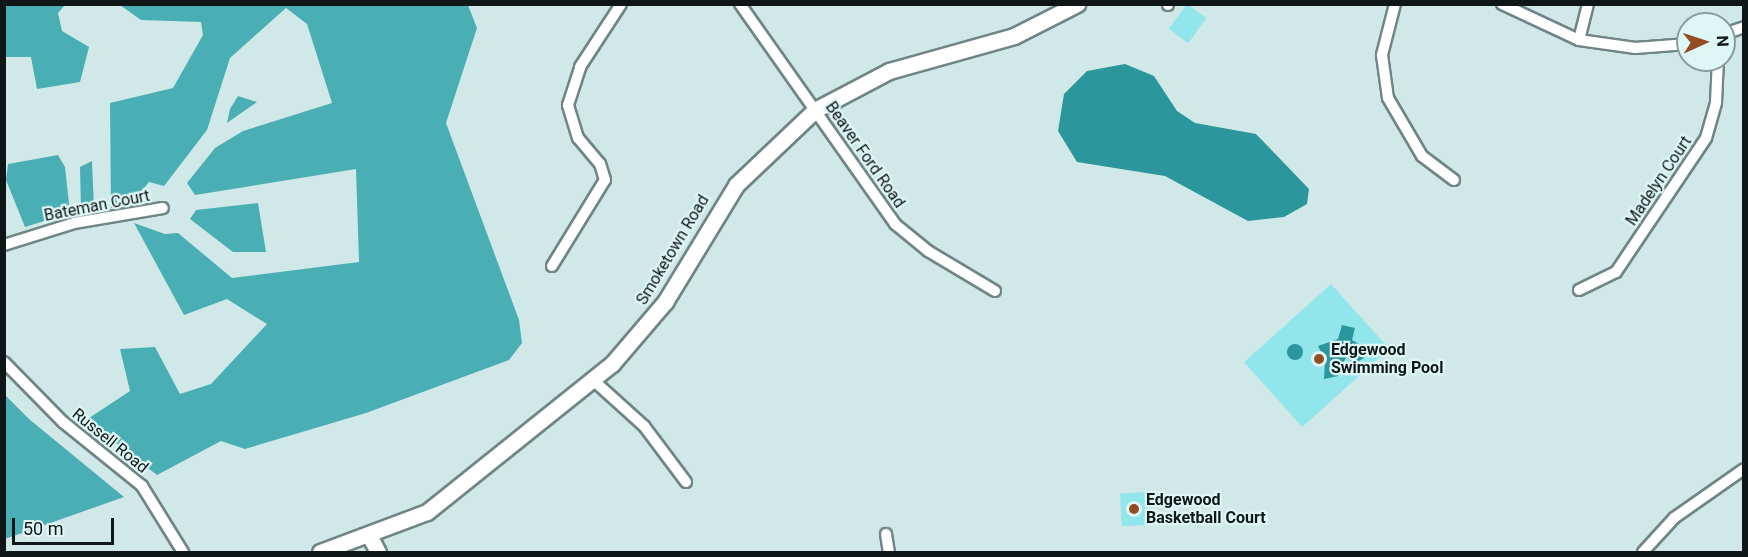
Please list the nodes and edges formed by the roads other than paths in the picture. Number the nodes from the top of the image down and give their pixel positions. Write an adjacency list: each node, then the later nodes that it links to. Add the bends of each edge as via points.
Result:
1 (621, 4): 14 (street, via 580,67 567,105 578,138 600,164 605,180)
2 (740, 4): 10 (street, Beaver Ford Road)
3 (1077, 4): 10 (main road, Smoketown Road, via 996,43 889,71)
4 (1395, 4): 11 (street, via 1382,56 1388,98 1422,156)
5 (1502, 4): 7 (street)
6 (1588, 4): 7 (street)
7 (1579, 40): 8 (street, via 1635,48)
8 (1676, 45)
9 (1717, 72): 15 (street, Madelyn Court, via 1716,102 1706,138 1616,272)
10 (815, 111): 16 (street, Beaver Ford Road, via 896,224 928,251); 18 (main road, Smoketown Road, via 736,185 648,326)
11 (1454, 180)
12 (163, 208): 13 (street, Bateman Court, via 74,223)
13 (4, 245)
14 (552, 266)
15 (1579, 290)
16 (995, 291)
17 (4, 362): 23 (street, Russell Road, via 63,422 142,486)
18 (593, 380): 20 (street, via 644,426); 22 (main road, Smoketown Road, via 453,495)
19 (1743, 469): 27 (street, via 1674,518)
20 (686, 482)
21 (886, 534): 26 (street)
22 (370, 537): 24 (main road, Smoketown Road); 25 (main road)
23 (183, 552)
24 (320, 552)
25 (378, 552)
26 (890, 552)
27 (1643, 552)

